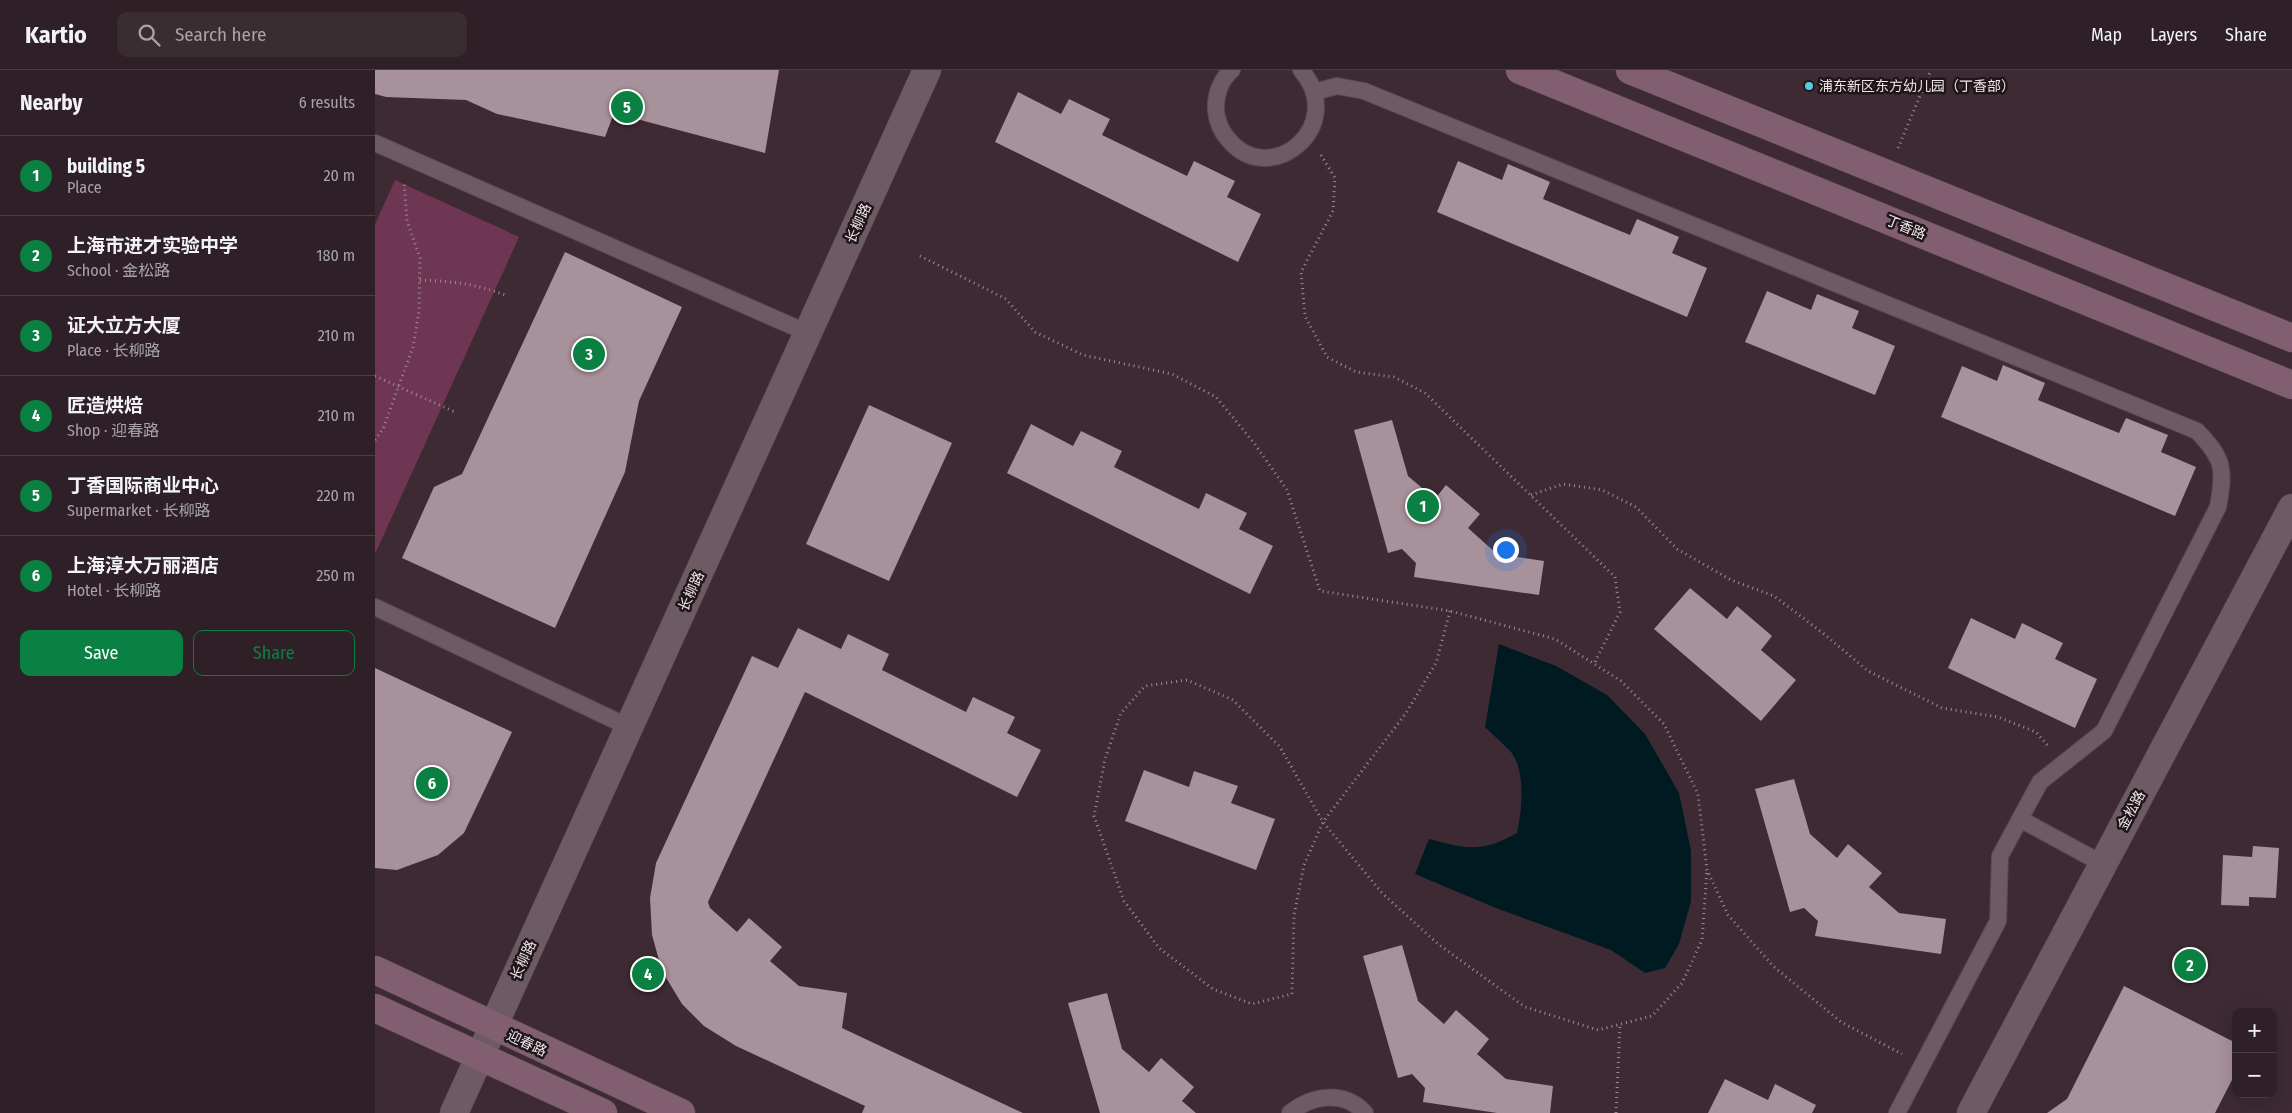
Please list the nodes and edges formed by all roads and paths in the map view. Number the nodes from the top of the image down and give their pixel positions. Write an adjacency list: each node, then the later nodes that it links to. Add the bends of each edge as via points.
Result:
1 (927, 70): 15 (street, 长柳路)
2 (1232, 70): 8 (lane, via 1220,86 1215,101 1222,132 1232,144 1246,153 1280,156 1296,148)
3 (1301, 70): 7 (lane)
4 (1520, 70): 18 (street, 丁香路)
5 (1630, 70): 11 (street)
6 (1931, 70): 11 (path)
7 (1314, 92): 8 (lane, via 1317,102 1315,120); 28 (lane, via 1337,86 1364,91 2197,431 2215,449 2223,478 2218,507 2104,731)
8 (1308, 136): 22 (path, via 1335,178 1333,211 1301,272 1305,316 1327,357 1356,372 1394,377 1425,392)
9 (375, 143): 10 (lane)
10 (406, 156): 13 (path, via 403,176 407,221 420,258); 15 (lane)
11 (1887, 174): 16 (street)
12 (920, 256): 25 (path, via 1006,299 1035,332 1083,356 1172,374 1216,397 1287,490 1320,591)
13 (420, 280): 14 (path, via 457,281); 19 (path, via 413,347)
14 (508, 296)
15 (808, 333): 27 (street, 长柳路)
16 (2292, 338)
17 (375, 376): 19 (path)
18 (2292, 385)
19 (399, 386): 20 (path); 21 (path, via 383,429)
20 (455, 412)
21 (375, 440)
22 (1531, 496): 26 (path, via 1615,577 1620,612); 28 (path, via 1563,484 1611,494 1636,507 1677,549 1731,580 1774,596 1868,672 1942,708 1998,717 2037,732)
23 (2292, 508): 31 (street, 金松路)
24 (375, 608): 27 (lane)
25 (1451, 611): 26 (path, via 1555,639); 30 (path, via 1436,663 1416,696)
26 (1595, 664): 32 (path, via 1621,682 1664,724 1698,794)
27 (629, 726): 36 (street, 长柳路)
28 (2064, 764): 29 (lane, via 2040,782)
29 (2020, 819): 31 (lane); 38 (lane, via 2000,856 1998,921)
30 (1323, 822): 30 (path, via 1304,865 1294,915 1292,994 1252,1004 1213,989 1159,948 1124,900 1094,816 1105,759 1121,713 1145,686 1187,680 1233,700 1280,747); 35 (path, via 1381,893 1438,944 1525,1007 1598,1030)
31 (2103, 864): 46 (street, 金松路)
32 (1707, 870): 35 (path, via 1702,940 1682,983 1652,1016); 38 (path, via 1728,915 1773,966 1841,1022)
33 (375, 970): 36 (street, 迎春路)
34 (375, 1008): 37 (street)
35 (1620, 1024): 44 (path)
36 (493, 1027): 37 (street, 长柳路); 41 (street, 迎春路)
37 (480, 1056): 39 (street, 长柳路); 40 (street)
38 (1922, 1065): 45 (lane)
39 (454, 1113)
40 (603, 1113)
41 (681, 1113)
42 (1290, 1113): 43 (lane, via 1302,1103 1334,1097 1349,1101)
43 (1365, 1113)
44 (1616, 1113)
45 (1897, 1113)
46 (1971, 1113)

